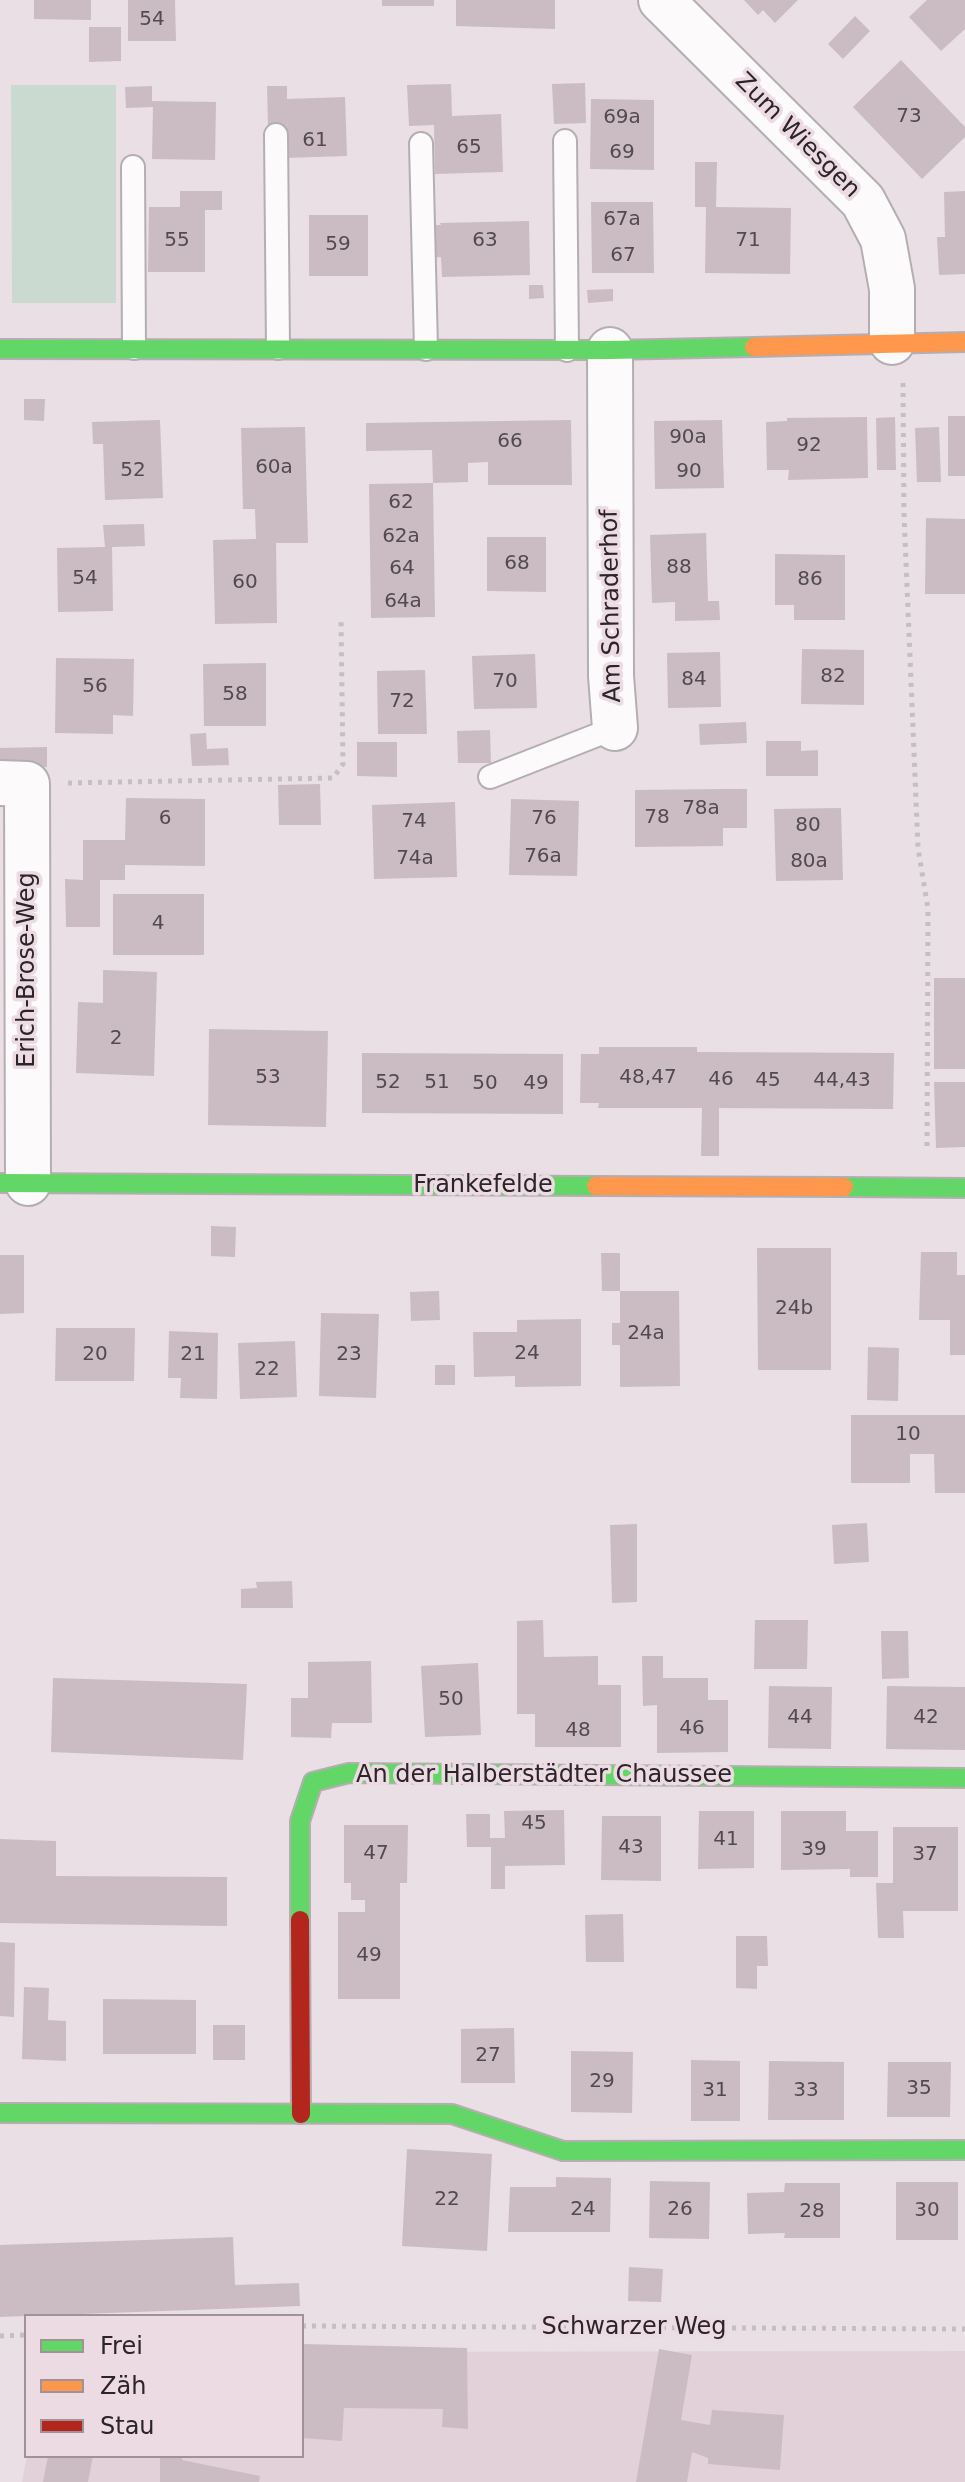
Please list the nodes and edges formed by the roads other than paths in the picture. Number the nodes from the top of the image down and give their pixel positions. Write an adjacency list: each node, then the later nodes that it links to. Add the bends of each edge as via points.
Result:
1 (661, 0): 6 (street, Zum Wiesgen, via 863,201 883,239)
2 (276, 135): 9 (lane)
3 (565, 141): 12 (lane)
4 (421, 144): 11 (lane)
5 (133, 167): 8 (lane)
6 (897, 342): 7 (street); 13 (street)
7 (965, 342)
8 (134, 348): 9 (street); 10 (street)
9 (278, 348): 11 (street)
10 (0, 349)
11 (426, 349): 12 (street)
12 (567, 350): 13 (street)
13 (610, 350): 14 (street, Am Schraderhof)
14 (615, 728): 15 (lane, Am Schraderhof)
15 (490, 777)
16 (14, 784): 17 (street, Erich-Brose-Weg)
17 (14, 1183): 18 (street, Frankefelde)
18 (965, 1188)
19 (965, 1778): 21 (street, An der Halberstädter Chaussee, via 349,1773 313,1782 300,1821)
20 (0, 2113): 21 (street)
21 (301, 2114): 22 (street, via 452,2114 563,2151)
22 (965, 2150)

